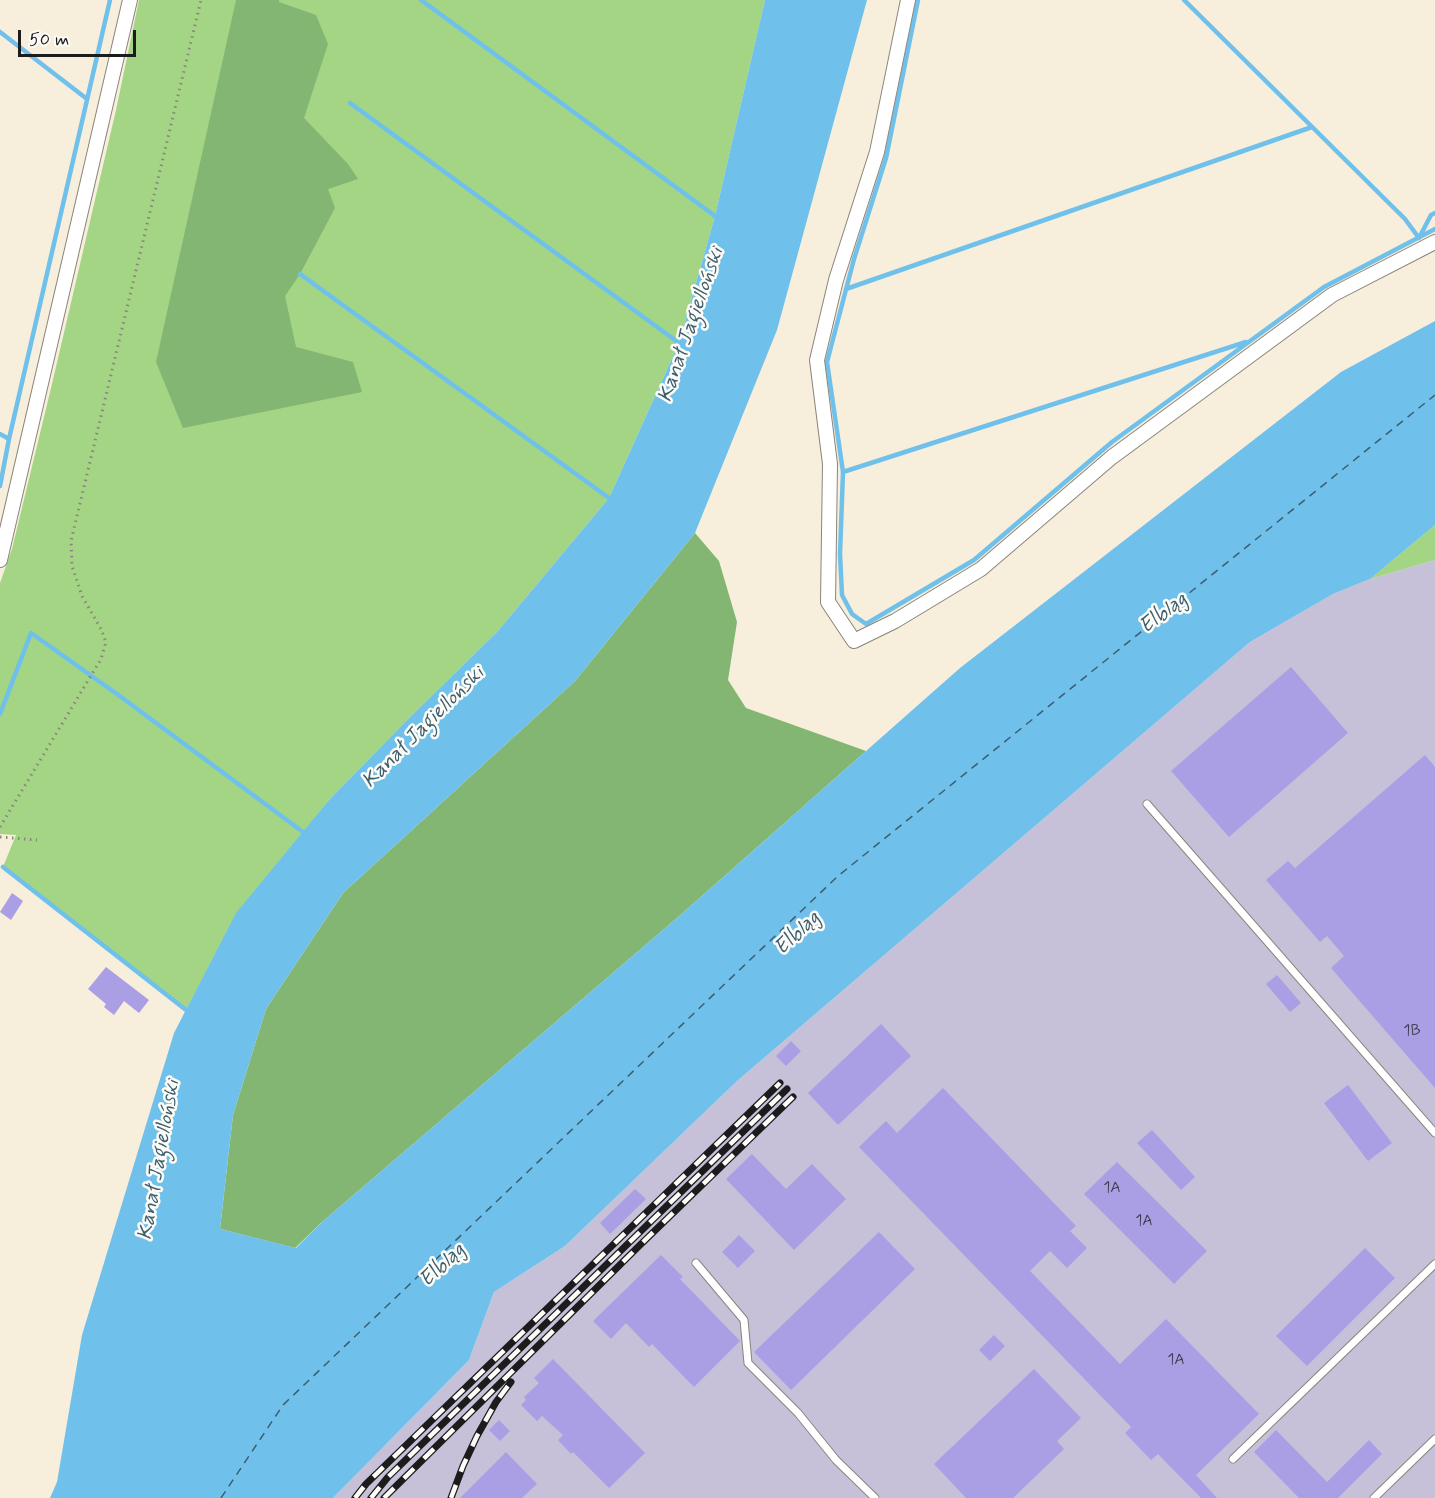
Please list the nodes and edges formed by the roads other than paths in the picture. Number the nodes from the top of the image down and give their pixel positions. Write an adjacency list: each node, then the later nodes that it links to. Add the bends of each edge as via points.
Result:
1 (130, 0): 4 (street)
2 (908, 0): 3 (street, via 877,152 836,280 817,360 830,464 828,602 854,641 981,569 1112,457 1332,295)
3 (1435, 242)
4 (0, 560)
5 (1147, 804): 6 (lane)
6 (1435, 1134)
7 (696, 1263): 11 (lane, via 744,1320 747,1363)
8 (1435, 1264): 10 (lane)
9 (1435, 1439): 12 (lane)
10 (1233, 1459)
11 (875, 1498)
12 (1374, 1498)

